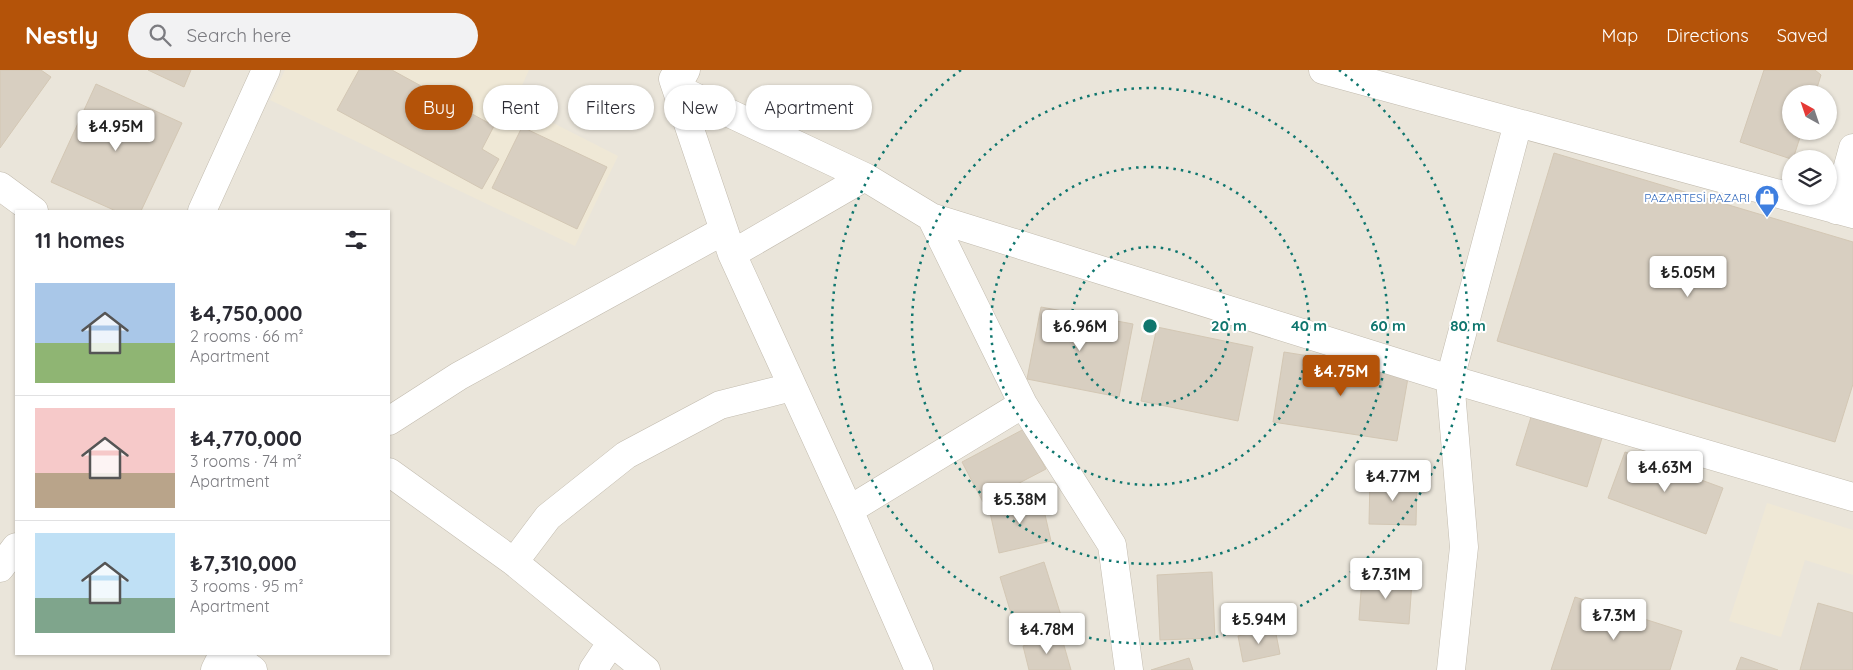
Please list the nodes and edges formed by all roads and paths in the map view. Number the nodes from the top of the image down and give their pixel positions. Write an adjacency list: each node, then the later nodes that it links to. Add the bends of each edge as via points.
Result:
1 (266, 70): 9 (street)
2 (1323, 70): 4 (street)
3 (677, 76): 6 (street); 12 (street)
4 (1518, 123): 10 (street); 13 (street)
5 (1853, 148): 10 (street)
6 (865, 177): 11 (street); 12 (street)
7 (0, 186): 8 (street)
8 (33, 210)
9 (202, 210)
10 (1845, 212)
11 (931, 217): 13 (street); 15 (street)
12 (727, 242): 14 (street); 16 (street, via 460,376)
13 (1450, 379): 18 (street); 32 (street, via 1464,547)
14 (792, 387): 19 (street); 21 (street, via 720,405 626,455 548,517)
15 (1023, 404): 19 (street); 31 (street, via 1112,546)
16 (390, 420)
17 (390, 473): 21 (street)
18 (1853, 496)
19 (849, 510): 30 (street)
20 (15, 548): 22 (street)
21 (514, 562): 23 (street)
22 (0, 568)
23 (611, 643): 28 (street); 29 (street)
24 (222, 655): 26 (street)
25 (233, 655): 27 (street)
26 (215, 670)
27 (253, 670)
28 (593, 670)
29 (646, 670)
30 (918, 670)
31 (1129, 670)
32 (1451, 670)

